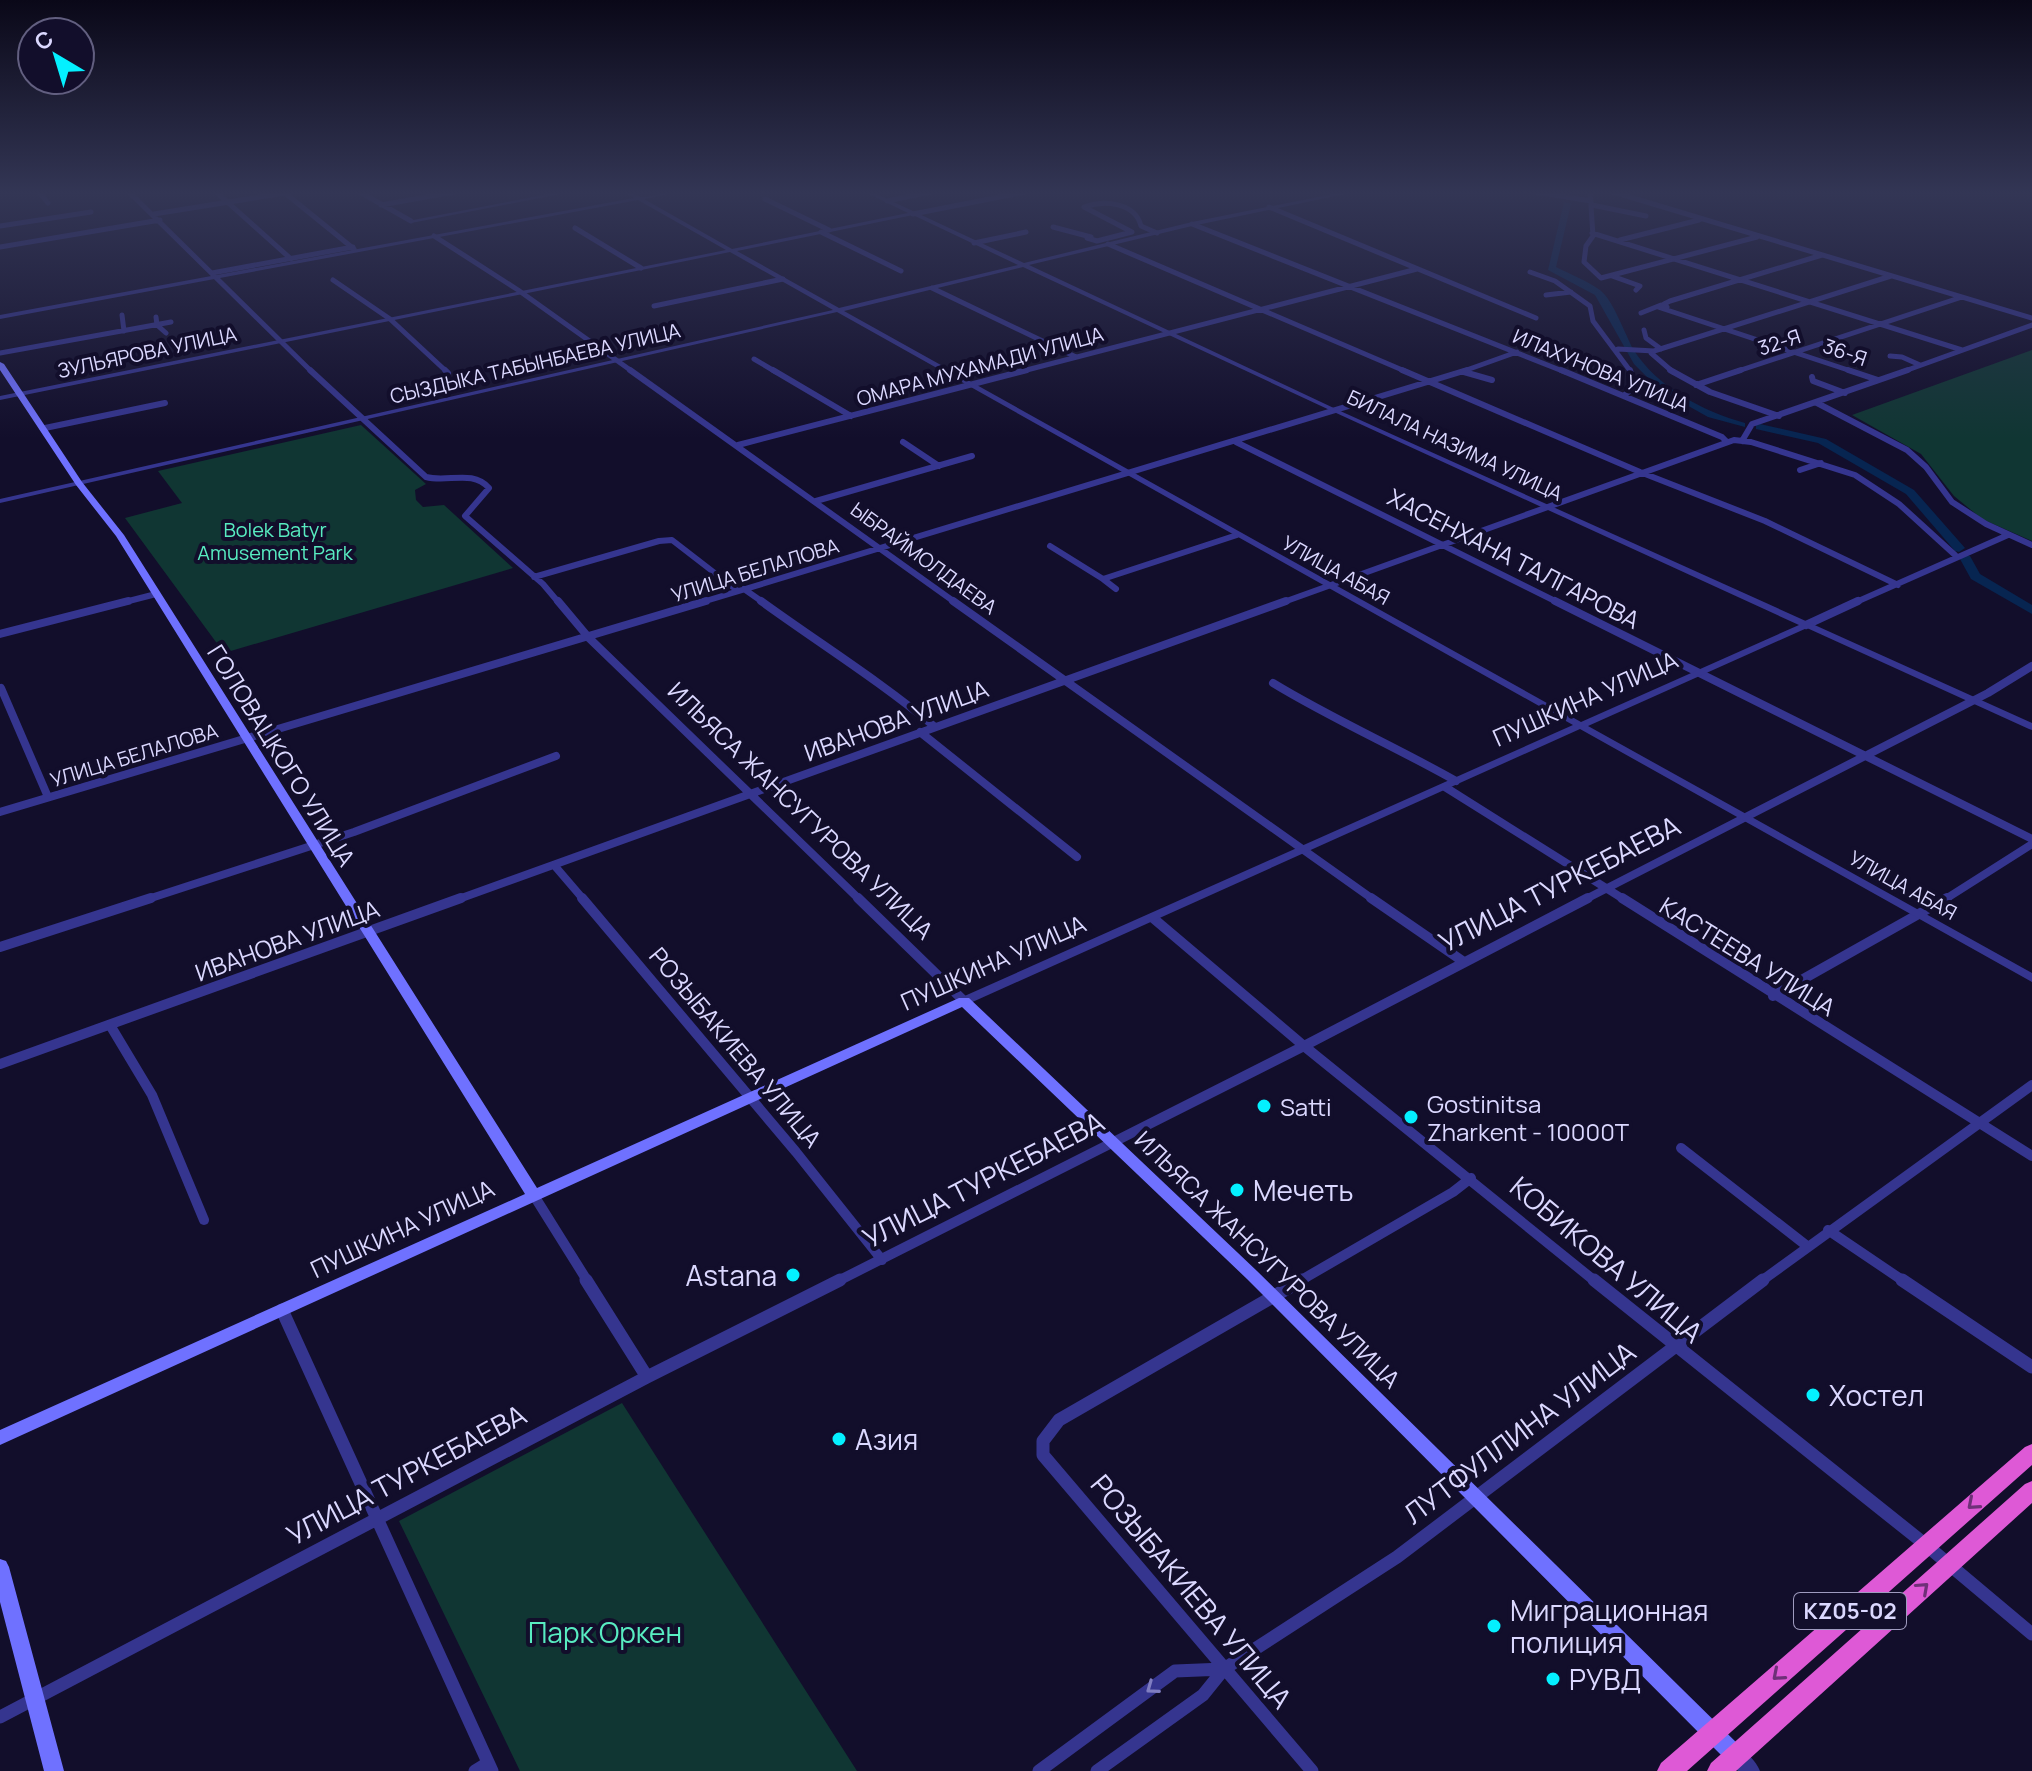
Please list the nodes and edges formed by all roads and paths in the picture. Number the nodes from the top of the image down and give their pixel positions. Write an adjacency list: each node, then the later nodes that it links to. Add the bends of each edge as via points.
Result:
1 (221, 274): 18 (street)
2 (221, 274): 18 (street)
3 (492, 274): 27 (street, ЫБРАЙМОЛДАЕВА)
4 (613, 274): 27 (street, ЗУЛЬЯРОВА УЛИЦА)
5 (773, 274): 21 (street, УЛИЦА АБАЯ)
6 (988, 274): 25 (street, СЫЗДЫКА ТАБЫНБАЕВА УЛИЦА)
7 (1041, 274): 51 (street, БИЛАЛА НАЗИМА УЛИЦА)
8 (1177, 274): 34 (street)
9 (1321, 274): 24 (street, ИЛАХУНОВА УЛИЦА)
10 (1398, 274): 24 (street, ОМАРА МУХАМАДИ УЛИЦА)
11 (1428, 274): 39 (street)
12 (1535, 274): 28 (street)
13 (1596, 274): 20 (street)
14 (1622, 274): 20 (street)
15 (1721, 274): 23 (street)
16 (1762, 274): 23 (street)
17 (1882, 274): 19 (street)
18 (214, 275): 38 (street); 53 (street, ИЛЬЯСА ЖАНСУГУРОВА УЛИЦА)
19 (1886, 275): 30 (street); 31 (street)
20 (1612, 276): 26 (street, via 1640,286)
21 (783, 279): 32 (street); 35 (street, УЛИЦА АБАЯ)
22 (333, 280): 41 (street)
23 (1741, 280): 31 (street); 33 (street)
24 (1350, 285): 34 (street, ОМАРА МУХАМАДИ УЛИЦА); 57 (street, ИЛАХУНОВА УЛИЦА)
25 (932, 288): 35 (street, СЫЗДЫКА ТАБЫНБАЕВА УЛИЦА); 61 (street)
26 (1636, 290)
27 (520, 292): 41 (street, ЗУЛЬЯРОВА УЛИЦА); 63 (street, ЫБРАЙМОЛДАЕВА)
28 (1571, 292): 29 (street); 54 (street, via 1590,306 1593,321)
29 (1546, 295)
30 (1962, 297): 40 (street); 44 (street, 32-Я)
31 (1807, 302): 44 (street); 46 (street)
32 (654, 306)
33 (1663, 306): 36 (street); 46 (street, 36-Я)
34 (1259, 309): 51 (street, ОМАРА МУХАМАДИ УЛИЦА); 71 (street)
35 (835, 311): 63 (street, СЫЗДЫКА ТАБЫНБАЕВА УЛИЦА); 72 (street, УЛИЦА АБАЯ)
36 (1641, 313)
37 (122, 315): 49 (street)
38 (0, 317)
39 (1536, 318)
40 (2032, 318)
41 (390, 319): 53 (street, ЗУЛЬЯРОВА УЛИЦА); 67 (street)
42 (157, 321): 43 (street); 49 (street); 50 (street)
43 (171, 322)
44 (1880, 325): 56 (street); 59 (street, 32-Я)
45 (2032, 325): 56 (street)
46 (1726, 328): 55 (street); 59 (street, 36-Я)
47 (77, 329): 52 (street)
48 (1644, 330): 55 (street)
49 (124, 331): 52 (street)
50 (166, 333)
51 (1168, 333): 61 (street, ОМАРА МУХАМАДИ УЛИЦА); 80 (street, БИЛАЛА НАЗИМА УЛИЦА)
52 (81, 338): 58 (street)
53 (281, 341): 74 (street, ЗУЛЬЯРОВА УЛИЦА); 83 (street, ИЛЬЯСА ЖАНСУГУРОВА УЛИЦА)
54 (1618, 349): 55 (street); 76 (street, via 1630,367 1633,387)
55 (1657, 350): 73 (street, via 1651,353 1670,373)
56 (1962, 350): 65 (street)
57 (1517, 352): 66 (street, УЛИЦА БЕЛАЛОВА); 76 (street, ИЛАХУНОВА УЛИЦА)
58 (0, 353)
59 (1798, 353): 70 (street, 36-Я); 73 (street, 32-Я)
60 (1890, 356): 65 (street)
61 (1076, 357): 72 (street, ОМАРА МУХАМАДИ УЛИЦА)
62 (754, 359): 81 (street)
63 (617, 361): 83 (street, СЫЗДЫКА ТАБЫНБАЕВА УЛИЦА); 89 (street, ЫБРАЙМОЛДАЕВА)
64 (0, 364): 74 (main road, ГОЛОВАЦКОГО УЛИЦА)
65 (1920, 365): 70 (street)
66 (1458, 372): 69 (street); 71 (street, УЛИЦА БЕЛАЛОВА)
67 (448, 373)
68 (1812, 377): 75 (street)
69 (1492, 380)
70 (1878, 380): 75 (street)
71 (1430, 382): 80 (street, УЛИЦА БЕЛАЛОВА); 94 (street)
72 (969, 385): 81 (street, ОМАРА МУХАМАДИ УЛИЦА); 95 (street, УЛИЦА АБАЯ)
73 (1696, 385): 82 (street)
74 (22, 393): 77 (street, ЗУЛЬЯРОВА УЛИЦА); 84 (main road, ГОЛОВАЦКОГО УЛИЦА)
75 (1845, 393): 79 (street)
76 (1624, 396): 88 (street, ИЛАХУНОВА УЛИЦА)
77 (0, 398)
78 (165, 403): 84 (street)
79 (1817, 403): 82 (street); 101 (street, via 1907,450 1952,502)
80 (1336, 411): 87 (street, УЛИЦА БЕЛАЛОВА); 99 (street, БИЛАЛА НАЗИМА УЛИЦА)
81 (851, 416): 89 (street, ОМАРА МУХАМАДИ УЛИЦА)
82 (1779, 416): 85 (street, via 1752,424)
83 (364, 418): 96 (street, СЫЗДЫКА ТАБЫНБАЕВА УЛИЦА); 107 (street, ИЛЬЯСА ЖАНСУГУРОВА УЛИЦА, via 426,477 446,481 473,476 487,483 486,494 465,516)
84 (45, 428): 96 (main road, ГОЛОВАЦКОГО УЛИЦА)
85 (1742, 441): 88 (street, ИВАНОВА УЛИЦА); 91 (street, ИВАНОВА УЛИЦА)
86 (903, 442): 92 (street)
87 (1236, 442): 95 (street, УЛИЦА БЕЛАЛОВА); 102 (street, ХАСЕНХАНА ТАЛГАРОВА)
88 (1727, 442): 94 (street, ИВАНОВА УЛИЦА)
89 (738, 445): 98 (street, ЫБРАЙМОЛДАЕВА)
90 (972, 456): 92 (street)
91 (1821, 463): 93 (street); 106 (street, ИВАНОВА УЛИЦА, via 1876,487)
92 (939, 466): 98 (street)
93 (1800, 470)
94 (1640, 472): 99 (street, ИВАНОВА УЛИЦА); 110 (street, via 1765,521)
95 (1128, 475): 100 (street, УЛИЦА АБАЯ); 105 (street, УЛИЦА БЕЛАЛОВА)
96 (79, 483): 97 (street, СЫЗДЫКА ТАБЫНБАЕВА УЛИЦА); 113 (main road, ГОЛОВАЦКОГО УЛИЦА, via 120,535)
97 (0, 501)
98 (816, 501): 105 (street, ЫБРАЙМОЛДАЕВА)
99 (1546, 507): 102 (street, ИВАНОВА УЛИЦА); 114 (street, БИЛАЛА НАЗИМА УЛИЦА)
100 (1237, 535): 108 (street); 109 (street, УЛИЦА АБАЯ)
101 (2008, 535): 103 (street); 106 (street, ПУШКИНА УЛИЦА)
102 (1444, 544): 109 (street, ИВАНОВА УЛИЦА); 118 (street, ХАСЕНХАНА ТАЛГАРОВА)
103 (2032, 545)
104 (1050, 546): 108 (street)
105 (881, 548): 112 (street, УЛИЦА БЕЛАЛОВА); 119 (street, ЫБРАЙМОЛДАЕВА)
106 (1955, 555): 110 (street, ПУШКИНА УЛИЦА)
107 (534, 577): 112 (street, via 672,540); 116 (street, ИЛЬЯСА ЖАНСУГУРОВА УЛИЦА)
108 (1103, 579): 111 (street)
109 (1328, 585): 119 (street, ИВАНОВА УЛИЦА); 123 (street, УЛИЦА АБАЯ)
110 (1898, 585): 114 (street, ПУШКИНА УЛИЦА)
111 (1116, 589)
112 (741, 590): 116 (street, УЛИЦА БЕЛАЛОВА); 124 (street, via 891,690)
113 (156, 594): 115 (street); 127 (main road, ГОЛОВАЦКОГО УЛИЦА)
114 (1806, 625): 118 (street, ПУШКИНА УЛИЦА); 122 (street, БИЛАЛА НАЗИМА УЛИЦА)
115 (0, 634)
116 (589, 638): 127 (street, УЛИЦА БЕЛАЛОВА); 131 (street, ИЛЬЯСА ЖАНСУГУРОВА УЛИЦА)
117 (2032, 666): 122 (street, УЛИЦА ТУРКЕБАЕВА)
118 (1701, 674): 123 (street, ПУШКИНА УЛИЦА); 128 (street, ХАСЕНХАНА ТАЛГАРОВА)
119 (1063, 680): 124 (street, ИВАНОВА УЛИЦА); 137 (street, ЫБРАЙМОЛДАЕВА)
120 (1273, 683): 130 (street, КАСТЕЕВА УЛИЦА, via 1389,743)
121 (1, 688): 132 (street)
122 (1973, 699): 125 (street, БИЛАЛА НАЗИМА УЛИЦА); 128 (street, УЛИЦА ТУРКЕБАЕВА)
123 (1580, 726): 130 (street, ПУШКИНА УЛИЦА); 134 (street, УЛИЦА АБАЯ)
124 (935, 727): 126 (street, ИВАНОВА УЛИЦА)
125 (2032, 727)
126 (920, 732): 131 (street, ИВАНОВА УЛИЦА); 138 (street)
127 (245, 738): 132 (street, УЛИЦА БЕЛАЛОВА); 136 (main road, ГОЛОВАЦКОГО УЛИЦА)
128 (1862, 755): 134 (street, УЛИЦА ТУРКЕБАЕВА); 135 (street, ХАСЕНХАНА ТАЛГАРОВА)
129 (556, 756): 136 (street)
130 (1450, 784): 137 (street, ПУШКИНА УЛИЦА); 140 (street, КАСТЕЕВА УЛИЦА)
131 (750, 794): 139 (street, ИВАНОВА УЛИЦА); 148 (street, ИЛЬЯСА ЖАНСУГУРОВА УЛИЦА)
132 (48, 797): 133 (street, УЛИЦА БЕЛАЛОВА)
133 (0, 812)
134 (1744, 817): 140 (street, УЛИЦА ТУРКЕБАЕВА); 141 (street, УЛИЦА АБАЯ)
135 (2032, 842): 141 (street)
136 (312, 845): 143 (main road, ГОЛОВАЦКОГО УЛИЦА); 144 (street)
137 (1302, 851): 142 (street, ПУШКИНА УЛИЦА); 145 (street, ЫБРАЙМОЛДАЕВА)
138 (1077, 857)
139 (554, 865): 143 (street, ИВАНОВА УЛИЦА); 153 (street, РОЗЫБАКИЕВА УЛИЦА)
140 (1605, 888): 145 (street, УЛИЦА ТУРКЕБАЕВА); 147 (street, КАСТЕЕВА УЛИЦА)
141 (1920, 915): 146 (street, УЛИЦА АБАЯ); 147 (street)
142 (1153, 918): 148 (street, ПУШКИНА УЛИЦА); 150 (street, КОБИКОВА УЛИЦА)
143 (369, 932): 149 (street, ИВАНОВА УЛИЦА); 159 (main road, ГОЛОВАЦКОГО УЛИЦА)
144 (0, 947)
145 (1464, 962): 150 (street, УЛИЦА ТУРКЕБАЕВА)
146 (2032, 978)
147 (1773, 996): 154 (street, КАСТЕЕВА УЛИЦА)
148 (964, 1001): 153 (main road, ПУШКИНА УЛИЦА); 155 (main road, ИЛЬЯСА ЖАНСУГУРОВА УЛИЦА)
149 (110, 1025): 151 (street, ИВАНОВА УЛИЦА); 160 (street, via 152,1095)
150 (1304, 1046): 155 (street, УЛИЦА ТУРКЕБАЕВА); 158 (street, КОБИКОВА УЛИЦА)
151 (0, 1064)
152 (2032, 1085): 154 (street, ЛУТФУЛЛИНА УЛИЦА)
153 (750, 1097): 159 (main road, ПУШКИНА УЛИЦА); 163 (street, РОЗЫБАКИЕВА УЛИЦА)
154 (1979, 1122): 157 (street, КАСТЕЕВА УЛИЦА); 161 (street, ЛУТФУЛЛИНА УЛИЦА)
155 (1112, 1142): 163 (street, УЛИЦА ТУРКЕБАЕВА); 164 (main road, ИЛЬЯСА ЖАНСУГУРОВА УЛИЦА)
156 (1681, 1148): 162 (street)
157 (2032, 1156)
158 (1471, 1178): 164 (street); 166 (street, КОБИКОВА УЛИЦА)
159 (533, 1194): 165 (main road, ПУШКИНА УЛИЦА); 168 (street, ГОЛОВАЦКОГО УЛИЦА)
160 (204, 1220)
161 (1828, 1230): 162 (street, ЛУТФУЛЛИНА УЛИЦА); 167 (street)
162 (1807, 1246): 166 (street, ЛУТФУЛЛИНА УЛИЦА)
163 (882, 1260): 168 (street, УЛИЦА ТУРКЕБАЕВА)
164 (1272, 1295): 172 (main road, ИЛЬЯСА ЖАНСУГУРОВА УЛИЦА); 178 (street, РОЗЫБАКИЕВА УЛИЦА, via 1059,1420 1043,1441 1043,1455)
165 (282, 1310): 169 (main road, ПУШКИНА УЛИЦА); 173 (street)
166 (1675, 1347): 172 (street, ЛУТФУЛЛИНА УЛИЦА); 174 (street, КОБИКОВА УЛИЦА)
167 (2032, 1367)
168 (647, 1377): 173 (street, УЛИЦА ТУРКЕБАЕВА)
169 (0, 1438)
170 (2032, 1453): 174 (highway, KZ05-02, one-way to 174)
171 (2032, 1490): 175 (highway)
172 (1479, 1498): 178 (street, ЛУТФУЛЛИНА УЛИЦА); 181 (main road, ИЛЬЯСА ЖАНСУГУРОВА УЛИЦА)
173 (376, 1518): 179 (street, УЛИЦА ТУРКЕБАЕВА); 183 (street)
174 (1926, 1545): 175 (street, КОБИКОВА УЛИЦА); 181 (highway, KZ05-02, one-way to 181)
175 (1949, 1564): 177 (street, КОБИКОВА УЛИЦА); 182 (highway, one-way to 175)
176 (0, 1567): 179 (main road)
177 (2032, 1634)
178 (1224, 1669): 185 (street, one-way to 185, via 1175,1671); 186 (street, ЛУТФУЛЛИНА УЛИЦА, via 1203,1695); 187 (street, РОЗЫБАКИЕВА УЛИЦА)
179 (36, 1699): 180 (street, УЛИЦА ТУРКЕБАЕВА); 184 (main road)
180 (0, 1717)
181 (1713, 1733): 182 (main road, ИЛЬЯСА ЖАНСУГУРОВА УЛИЦА); 188 (highway, KZ05-02)
182 (1735, 1766)
183 (485, 1768)
184 (54, 1771)
185 (1039, 1771)
186 (1097, 1771)
187 (1312, 1771)
188 (1669, 1771)

